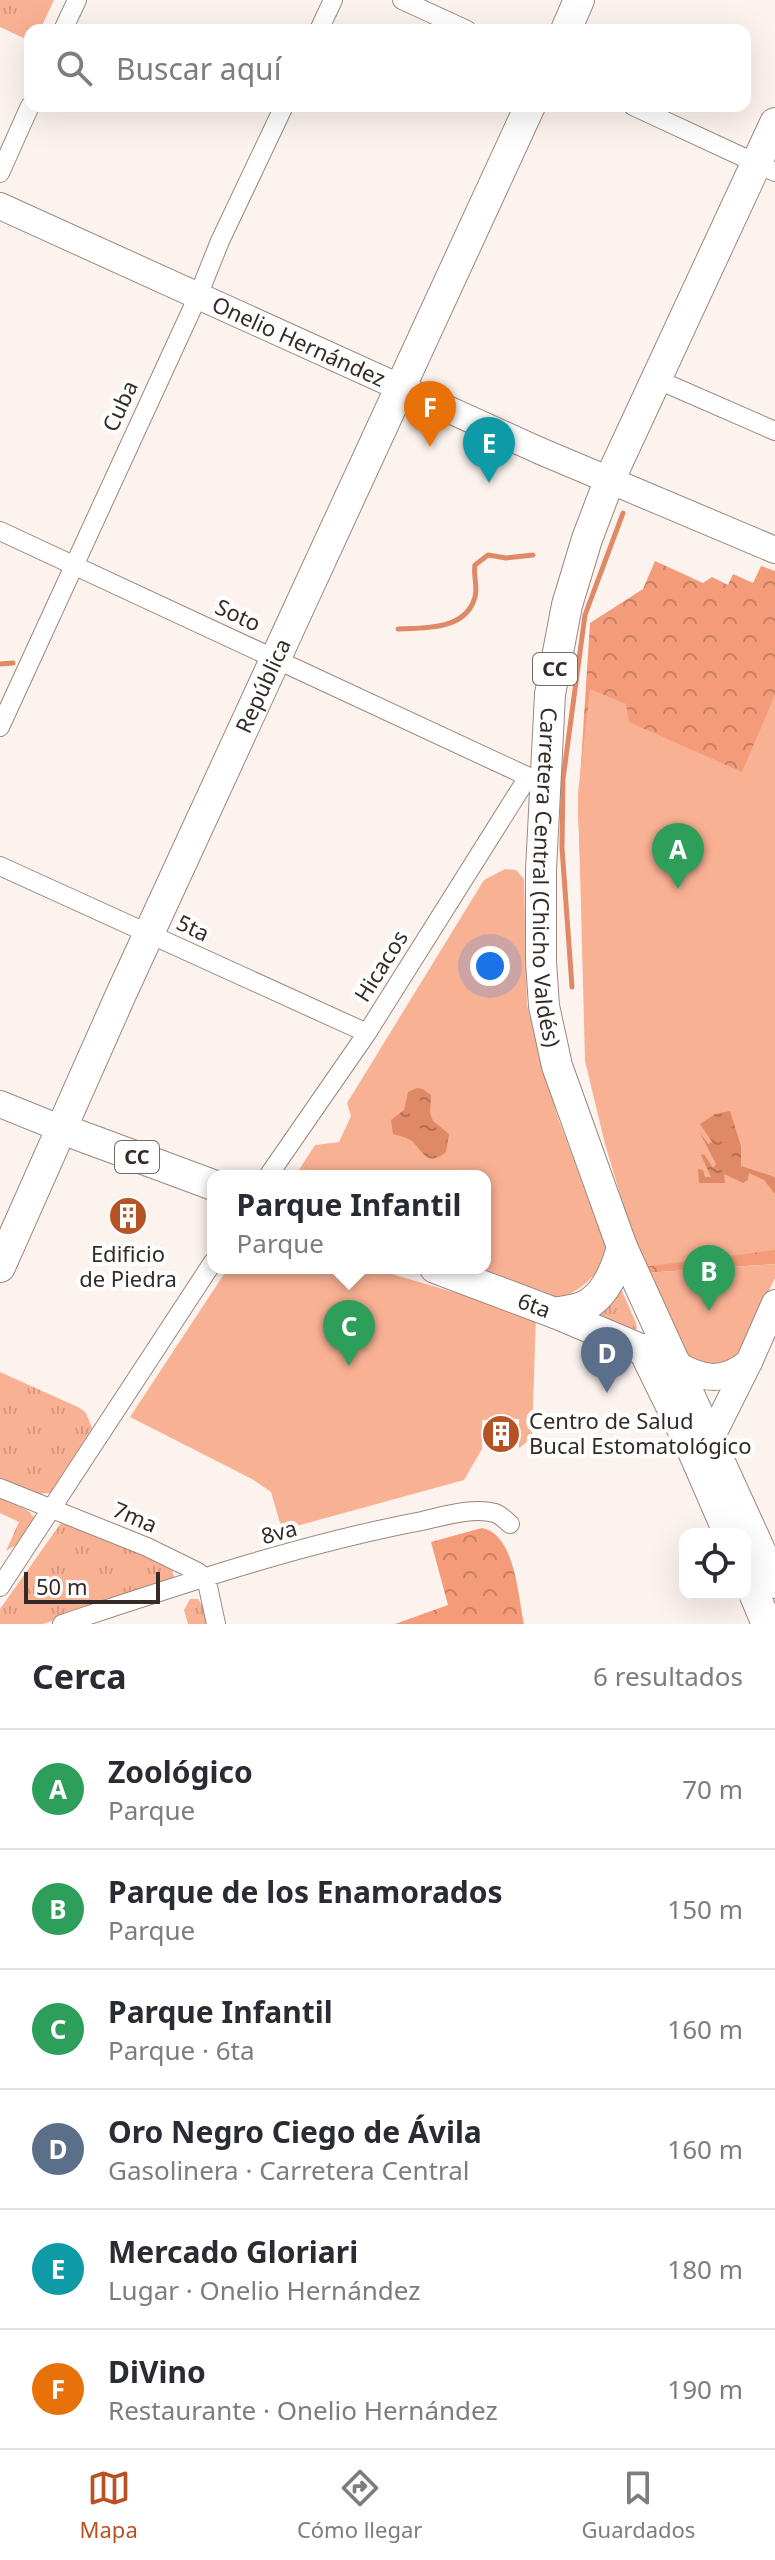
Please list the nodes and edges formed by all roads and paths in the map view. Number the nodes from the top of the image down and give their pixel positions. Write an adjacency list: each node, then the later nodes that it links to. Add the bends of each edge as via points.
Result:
1 (77, 0): 5 (street)
2 (333, 0): 6 (street)
3 (402, 0): 7 (street)
4 (579, 0): 8 (main road)
5 (66, 24)
6 (322, 24)
7 (454, 24)
8 (569, 24)
9 (27, 112): 15 (street)
10 (281, 112): 17 (street, Cuba)
11 (527, 112): 19 (main road, República)
12 (646, 112): 14 (street)
13 (775, 123): 14 (main road, Carretera Central (Chicho Valdés) / CC)
14 (765, 167): 18 (main road, Carretera Central (Chicho Valdés) / CC)
15 (0, 173)
16 (0, 206): 17 (street, Onelio Hernández)
17 (198, 296): 19 (street, Onelio Hernández); 24 (street, Cuba)
18 (656, 379): 20 (street); 21 (main road, Carretera Central (Chicho Valdés) / CC)
19 (401, 388): 21 (street, Onelio Hernández); 25 (main road, República)
20 (775, 431)
21 (609, 481): 23 (street, Onelio Hernández); 27 (main road, Carretera Central (Chicho Valdés) / CC, via 567,605)
22 (0, 531): 24 (street, Soto)
23 (775, 550)
24 (74, 565): 25 (street, Soto); 26 (street, Cuba)
25 (276, 659): 27 (street, Soto); 29 (main road, República)
26 (0, 727)
27 (536, 780): 30 (street, Hicacos); 35 (main road, Carretera Central (Chicho Valdés) / CC, via 544,1006 557,1066)
28 (0, 866): 29 (street, 5ta)
29 (149, 934): 30 (street, 5ta); 32 (main road, República)
30 (367, 1033): 33 (street, Hicacos)
31 (0, 1104): 32 (street)
32 (62, 1129): 34 (main road, CC); 36 (main road, República)
33 (272, 1170)
34 (207, 1183)
35 (622, 1247): 40 (main road, via 615,1272 597,1295 584,1306); 43 (main road, Carretera Central (Chicho Valdés) / CC)
36 (0, 1267)
37 (207, 1271): 46 (street)
38 (451, 1274): 40 (main road, 6ta)
39 (775, 1303): 42 (street)
40 (555, 1313): 41 (main road, 6ta)
41 (643, 1349): 43 (main road, 6ta); 44 (main road, CC)
42 (749, 1362): 43 (street, via 736,1373 716,1378); 44 (street)
43 (676, 1364): 44 (main road, CC)
44 (701, 1444): 48 (main road, CC); 50 (main road, CC)
45 (0, 1488): 46 (street, 7ma)
46 (52, 1508): 49 (street, 7ma); 52 (street)
47 (510, 1524): 49 (street, 8va, via 497,1513 455,1514)
48 (727, 1528)
49 (204, 1577): 53 (street, 8va); 54 (street)
50 (775, 1583)
51 (751, 1586): 55 (main road)
52 (0, 1587)
53 (62, 1624)
54 (216, 1624)
55 (767, 1624)

